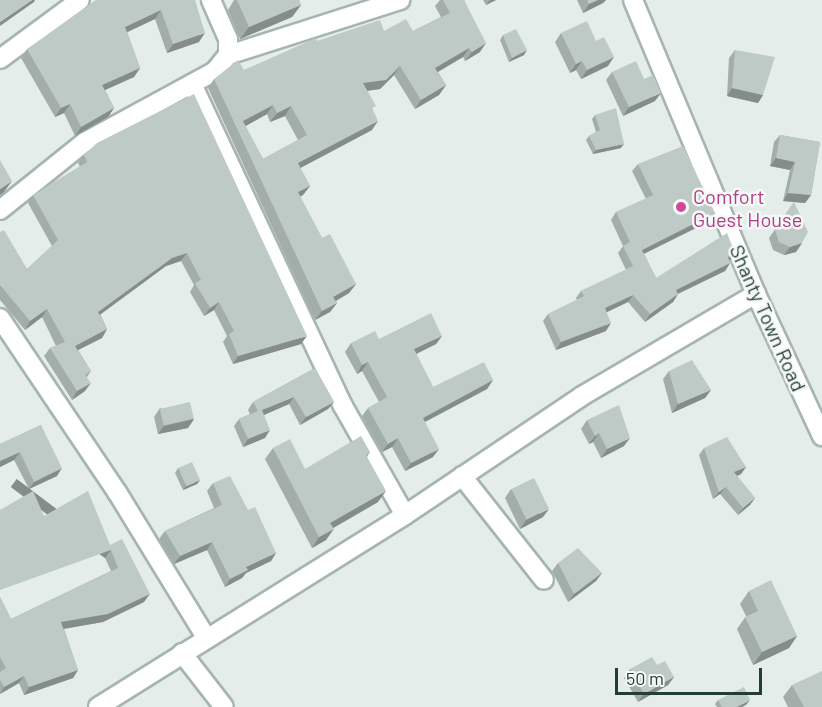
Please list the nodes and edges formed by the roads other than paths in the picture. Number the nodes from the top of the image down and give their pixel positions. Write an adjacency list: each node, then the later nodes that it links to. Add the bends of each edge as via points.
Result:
1 (80, 0): 6 (street)
2 (211, 0): 5 (street, via 228,39)
3 (400, 0): 5 (street)
4 (633, 0): 9 (street, Shanty Town Road)
5 (228, 55): 7 (street, via 215,71)
6 (0, 59)
7 (193, 86): 8 (street, via 85,142); 13 (street, via 343,406)
8 (0, 210)
9 (756, 294): 11 (street, Shanty Town Road); 12 (street, via 582,396)
10 (0, 318): 15 (street, via 117,492)
11 (822, 436)
12 (462, 476): 13 (street); 14 (street)
13 (405, 515): 15 (street)
14 (544, 579)
15 (206, 638): 16 (street)
16 (183, 653): 17 (street); 18 (street)
17 (98, 707)
18 (224, 707)

